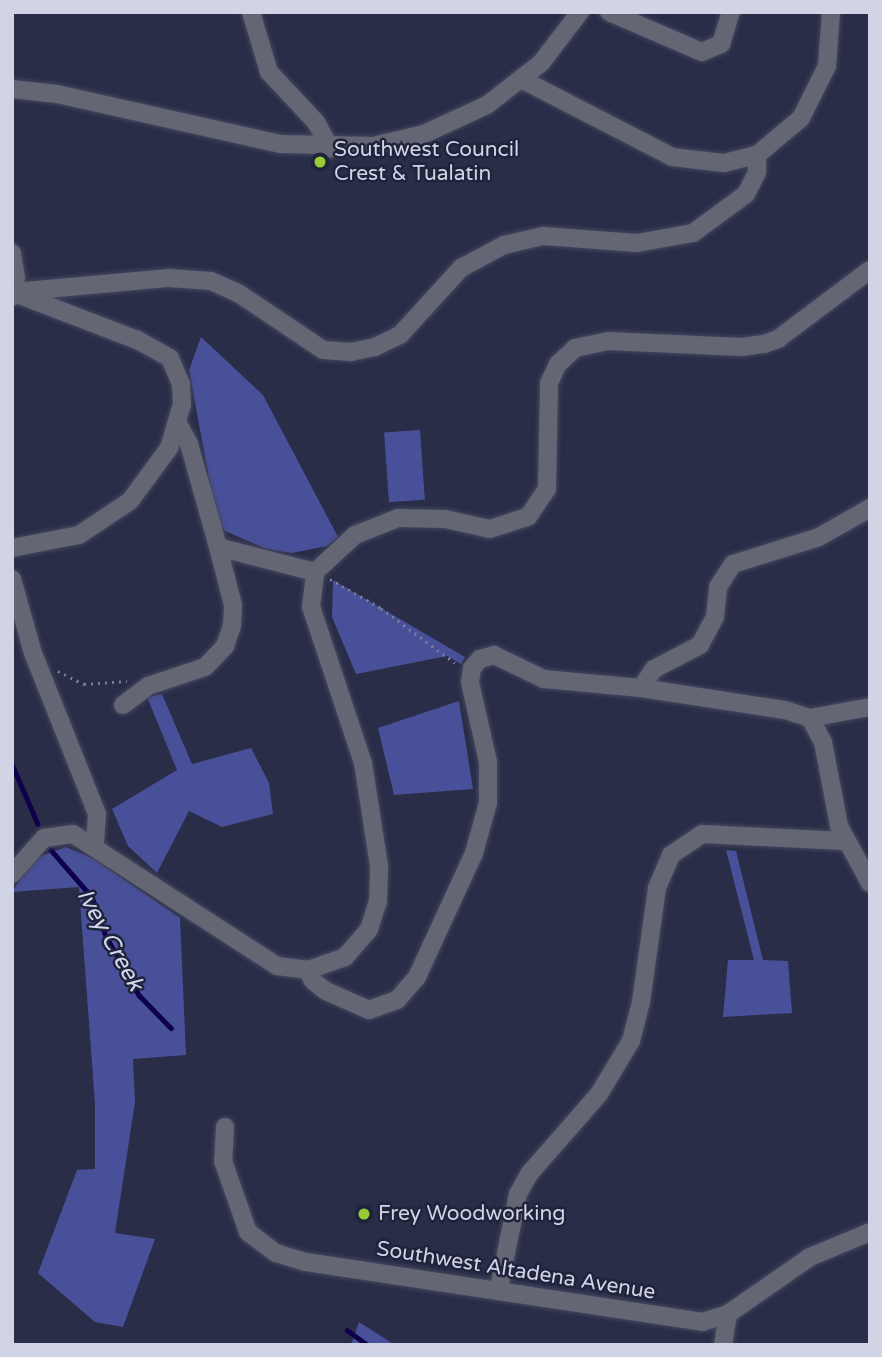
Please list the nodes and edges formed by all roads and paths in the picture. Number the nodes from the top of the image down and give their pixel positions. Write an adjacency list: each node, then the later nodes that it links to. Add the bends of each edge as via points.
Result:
1 (251, 12): 8 (street, via 269,72 316,122)
2 (580, 12): 6 (street)
3 (609, 12): 4 (street, via 702,52 721,44)
4 (731, 12)
5 (831, 12): 9 (street, via 827,66 814,99 801,118)
6 (523, 80): 8 (street, via 487,105 424,134 373,146); 9 (street, via 672,157 724,163)
7 (12, 89): 8 (street, via 57,94 281,144)
8 (330, 148)
9 (757, 155): 12 (street, via 757,172 746,194 693,233 637,243 543,236 504,245 461,268 400,335 351,352 323,350 238,293 211,281 169,278)
10 (12, 253): 12 (street)
11 (870, 270): 17 (street, via 764,344 608,341 575,348 558,364 549,383 548,489 528,517 490,529 446,519 398,519 346,541)
12 (13, 295): 13 (street, via 137,340 170,358 181,384)
13 (178, 423): 15 (street, via 189,444); 16 (street, via 169,448 146,483 100,525 63,540)
14 (870, 508): 21 (street, via 820,537 733,564 718,587 715,617 700,645 654,668)
15 (218, 547): 17 (street); 22 (street, via 233,605 225,646 193,673)
16 (12, 548)
17 (314, 572): 20 (path, via 381,608 443,657); 30 (street, via 311,607 363,763 379,866 378,901 359,945 345,957)
18 (12, 579): 27 (street, via 30,643 97,814)
19 (52, 664): 22 (path, via 83,684 124,679)
20 (472, 667): 21 (street, via 494,655 544,679); 30 (street, via 470,682 488,762 488,803 474,853 417,977 397,1000 369,1010 326,991)
21 (640, 688): 25 (street, via 785,710)
22 (142, 690): 23 (street)
23 (123, 705)
24 (870, 706): 25 (street)
25 (810, 718): 26 (street, via 822,742)
26 (845, 841): 29 (street); 33 (street, via 702,834 671,855 657,888 631,1041 599,1094 529,1174 519,1194)
27 (95, 845): 28 (street, via 73,834 52,835 23,857); 30 (street, via 259,956 277,966)
28 (12, 874)
29 (870, 883)
30 (308, 970)
31 (225, 1127): 33 (street, Southwest Altadena Avenue, via 223,1160 248,1232 276,1253 306,1262)
32 (870, 1232): 34 (street, Southwest Altadena Avenue, via 810,1258)
33 (499, 1288): 34 (street, Southwest Altadena Avenue, via 686,1322)
34 (728, 1314): 35 (street)
35 (723, 1345)

